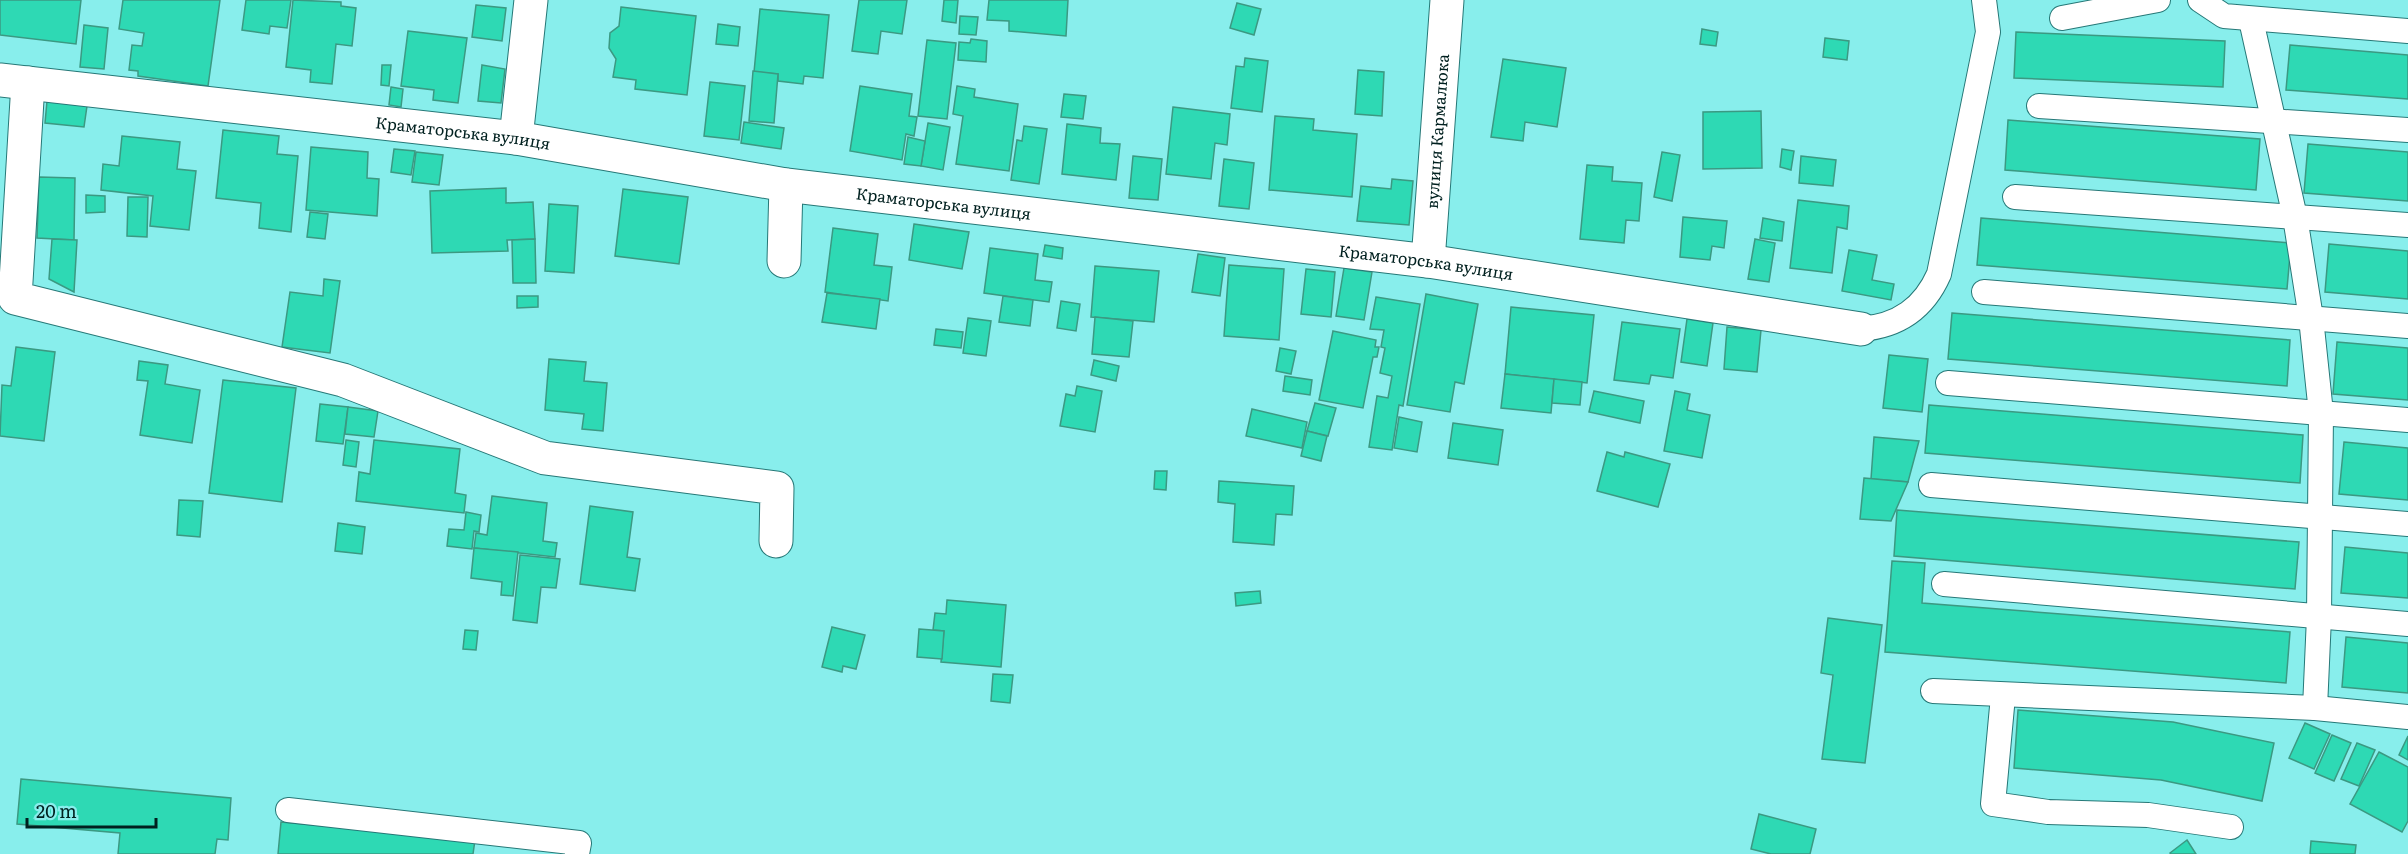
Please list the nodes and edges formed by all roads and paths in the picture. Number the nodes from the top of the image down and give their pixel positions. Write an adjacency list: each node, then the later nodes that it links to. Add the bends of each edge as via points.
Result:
1 (531, 0): 13 (street)
2 (1447, 0): 19 (street, вулиця Кармалюка)
3 (1984, 0): 23 (lane, via 1988,32 1939,274 1927,296 1909,314)
4 (2158, 0): 6 (lane)
5 (2200, 0): 7 (lane, via 2224,16)
6 (2062, 18)
7 (2251, 20): 8 (lane); 11 (lane)
8 (2408, 31)
9 (14, 82): 13 (street, Краматорська вулиця); 30 (street, Краматорська вулиця, via 15,297 343,380 545,458 777,488)
10 (2039, 106): 11 (lane)
11 (2275, 122): 12 (lane); 16 (lane)
12 (2408, 130)
13 (516, 138): 14 (street, Краматорська вулиця)
14 (786, 185): 18 (street); 19 (street, Краматорська вулиця)
15 (2015, 197): 16 (lane)
16 (2295, 217): 17 (lane); 21 (lane)
17 (2408, 225)
18 (784, 261)
19 (1428, 261): 23 (street, Краматорська вулиця)
20 (1984, 292): 21 (lane)
21 (2311, 318): 22 (lane); 25 (lane)
22 (2408, 326)
23 (1862, 329)
24 (1948, 383): 25 (lane)
25 (2321, 413): 26 (lane); 28 (lane)
26 (2408, 420)
27 (1931, 485): 28 (lane)
28 (2320, 516): 29 (lane); 32 (lane)
29 (2408, 524)
30 (776, 542)
31 (1944, 584): 32 (lane)
32 (2319, 617): 33 (lane); 36 (lane)
33 (2408, 624)
34 (1934, 691): 35 (lane)
35 (2003, 696): 36 (lane); 39 (lane, via 1993,804 2048,812 2148,815)
36 (2315, 708): 37 (lane)
37 (2408, 717)
38 (288, 810): 40 (lane, via 579,843)
39 (2231, 827)
40 (577, 854)

